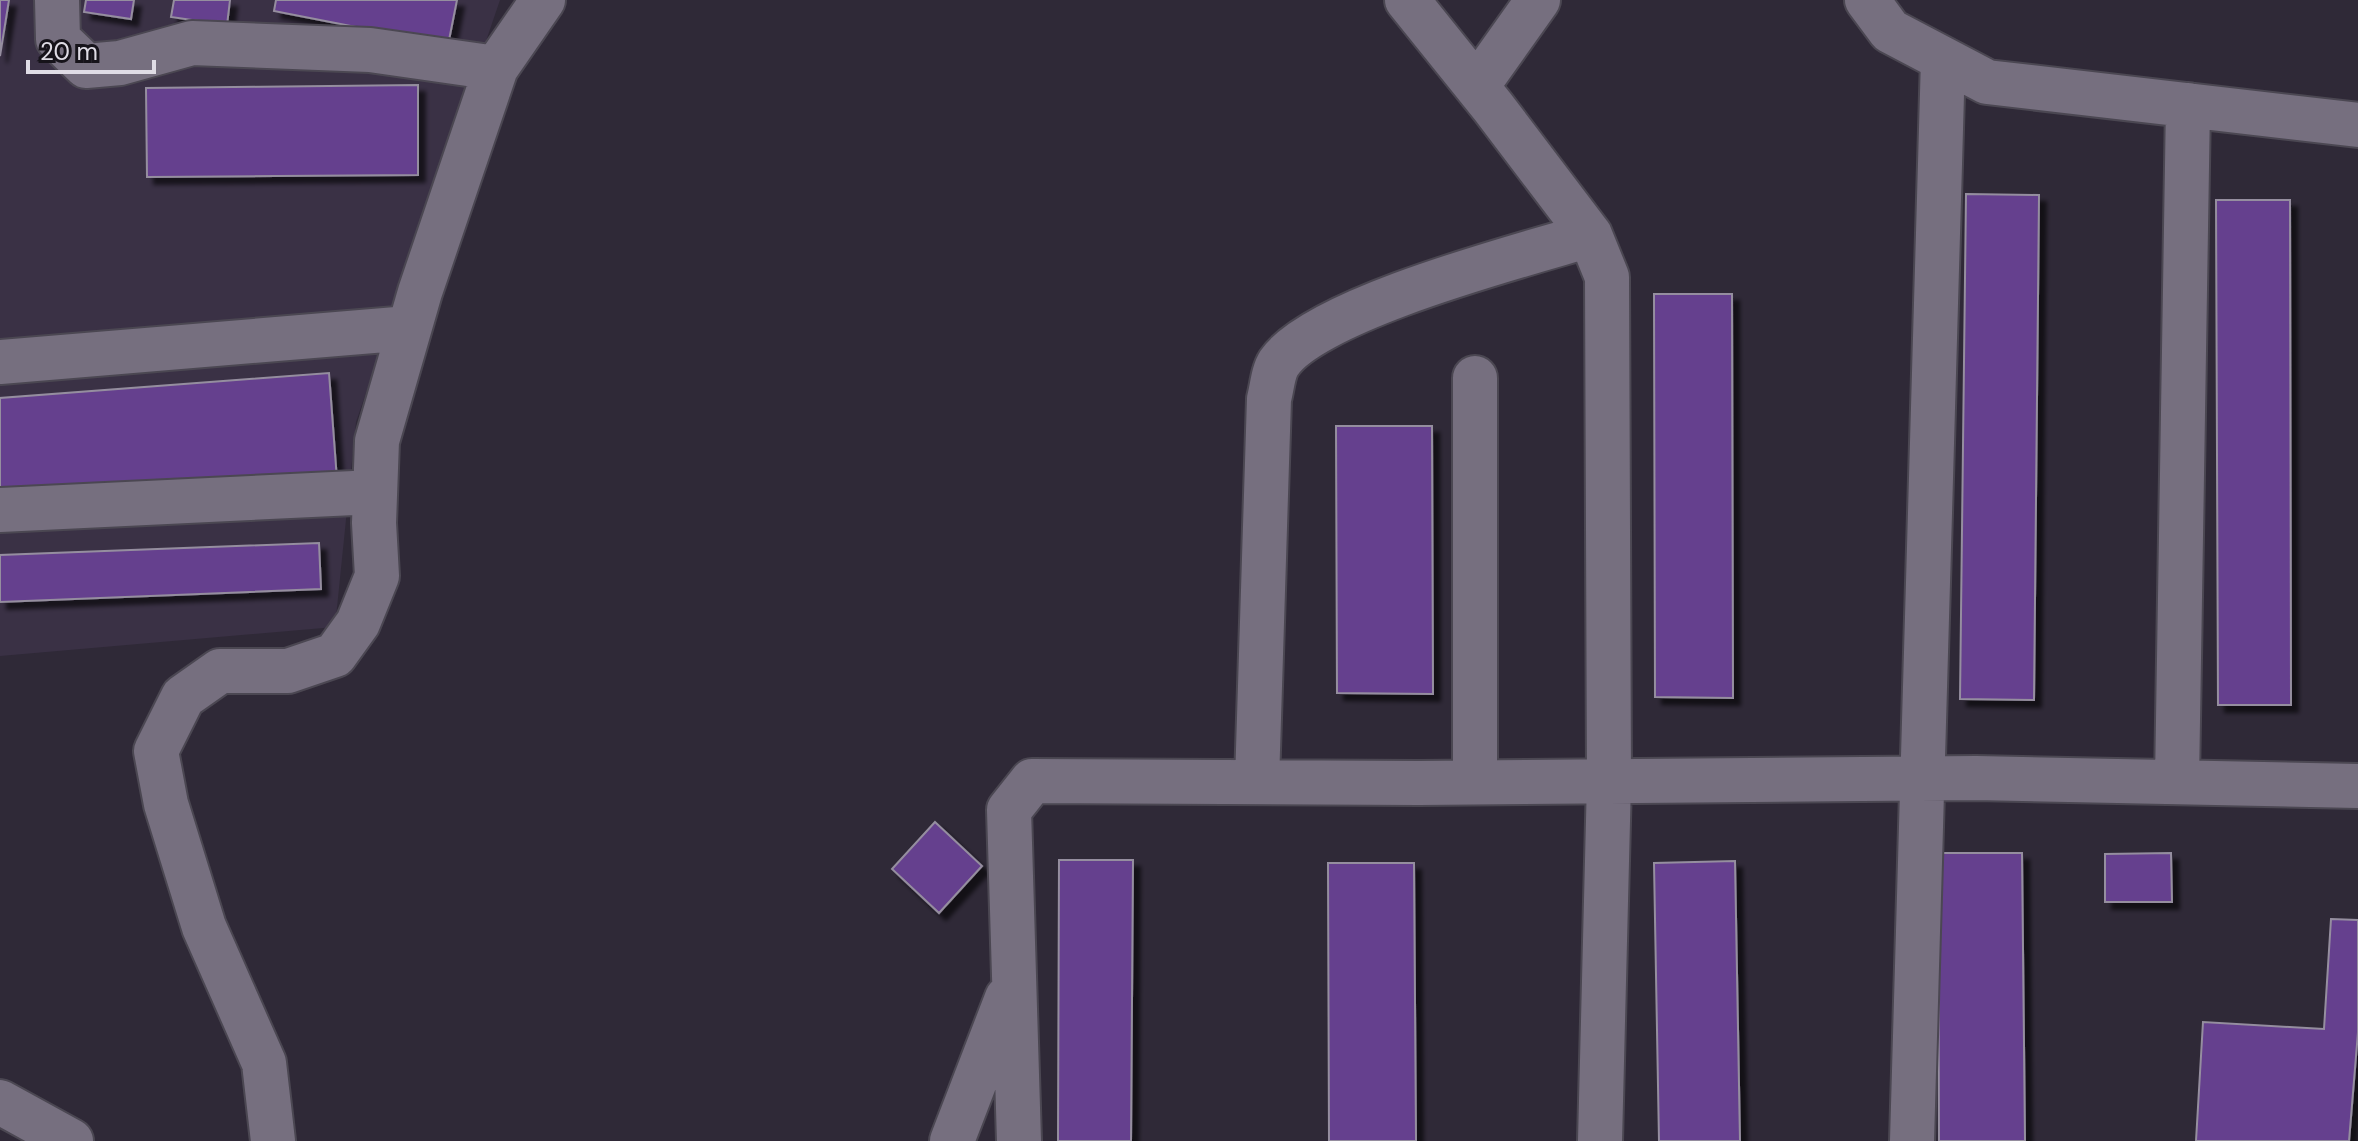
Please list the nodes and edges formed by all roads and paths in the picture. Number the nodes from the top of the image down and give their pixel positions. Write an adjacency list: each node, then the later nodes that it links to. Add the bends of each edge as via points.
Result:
1 (57, 0): 7 (lane, via 58,39 86,66 120,63 192,43 370,50)
2 (543, 0): 7 (lane)
3 (1407, 0): 8 (lane)
4 (1538, 0): 8 (lane)
5 (1867, 0): 6 (lane, via 1890,31)
6 (1943, 59): 9 (lane, via 1987,82); 17 (lane)
7 (496, 68): 12 (lane)
8 (1477, 86): 11 (lane)
9 (2188, 105): 10 (lane); 21 (lane)
10 (2358, 125)
11 (1590, 235): 18 (lane, via 1607,277); 19 (lane, via 1388,299 1313,332 1278,364 1269,399)
12 (409, 328): 13 (lane); 15 (lane, via 377,441)
13 (0, 362)
14 (1475, 378): 20 (lane)
15 (375, 492): 16 (lane); 26 (lane, via 377,576 358,623 335,655 288,671 220,671 183,697 156,751 166,804 204,927 264,1063)
16 (0, 510)
17 (1923, 779): 18 (lane); 21 (lane); 30 (lane)
18 (1609, 781): 20 (lane); 29 (lane)
19 (1257, 782): 20 (lane); 23 (lane, via 1032,781 1009,810)
20 (1475, 782)
21 (2177, 782): 22 (lane)
22 (2358, 786)
23 (1014, 978): 27 (lane); 28 (lane)
24 (0, 1102): 25 (lane)
25 (71, 1141)
26 (273, 1141)
27 (952, 1141)
28 (1019, 1141)
29 (1600, 1141)
30 (1912, 1141)

